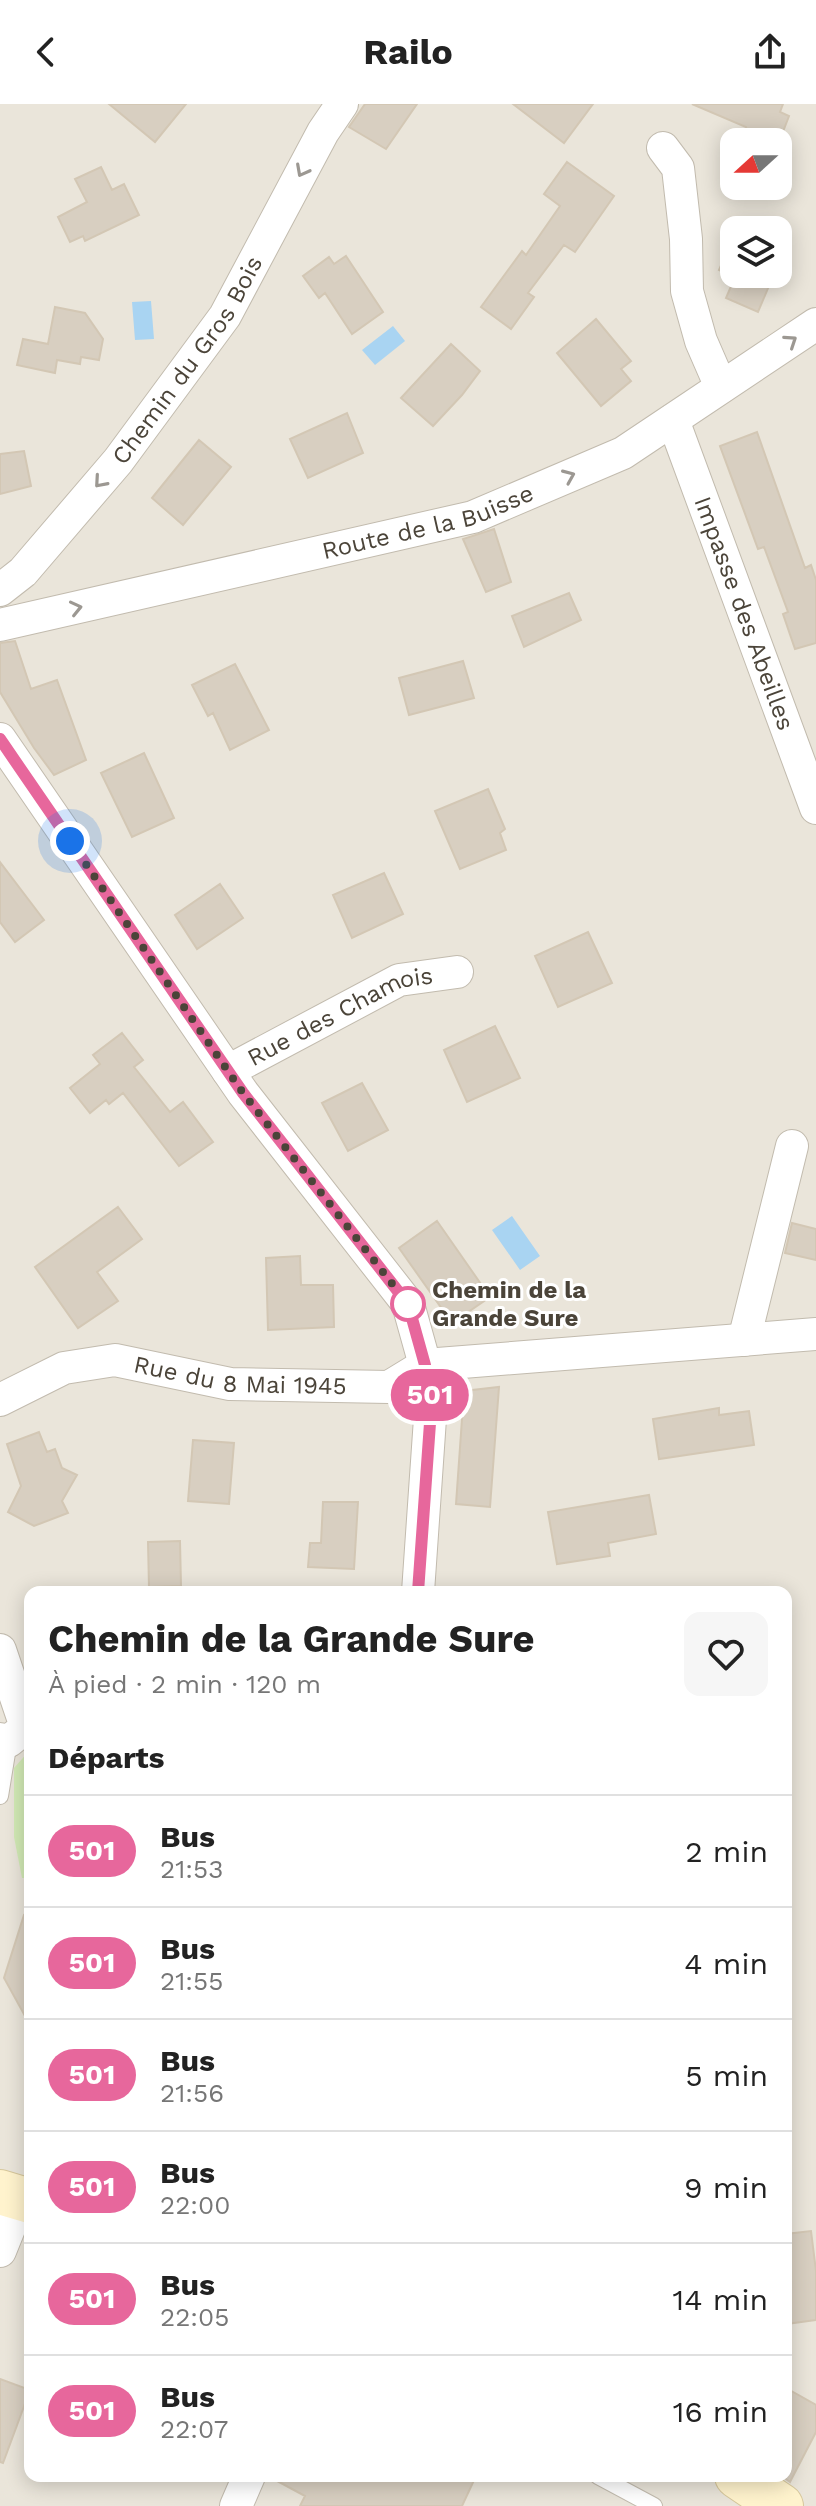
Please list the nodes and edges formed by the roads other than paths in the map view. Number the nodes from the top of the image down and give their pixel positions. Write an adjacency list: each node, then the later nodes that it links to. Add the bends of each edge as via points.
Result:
1 (342, 104): 6 (street, Chemin du Gros Bois, one-way to 6, via 225,316 118,461 23,572)
2 (663, 148): 4 (street, via 678,168 687,291)
3 (816, 324): 4 (street, Route de la Buisse, one-way to 3)
4 (721, 387): 5 (street, Route de la Buisse)
5 (673, 420): 7 (street, Route de la Buisse, one-way to 5, via 473,517 623,453); 9 (street, Impasse des Abeilles)
6 (0, 590)
7 (0, 625)
8 (0, 739): 11 (street)
9 (816, 808)
10 (457, 972): 11 (street, Rue des Chamois, via 399,980)
11 (228, 1071): 15 (street, via 408,1304)
12 (792, 1146): 14 (street)
13 (816, 1334): 14 (street, Rue du 8 Mai 1945)
14 (744, 1340): 15 (street, Rue du 8 Mai 1945)
15 (425, 1365): 16 (street, Rue du 8 Mai 1945, via 389,1387 230,1384 115,1360 64,1368); 17 (street, via 431,1409)
16 (0, 1400)
17 (418, 1586)
18 (2, 1663): 19 (street)
19 (16, 1728): 20 (lane)
20 (0, 1796)
21 (17, 2197): 22 (street)
22 (0, 2251)
23 (246, 2482): 27 (street)
24 (609, 2482): 28 (lane)
25 (718, 2482): 29 (main road)
26 (746, 2482): 30 (main road)
27 (236, 2506)
28 (653, 2506)
29 (745, 2506)
30 (781, 2506)

